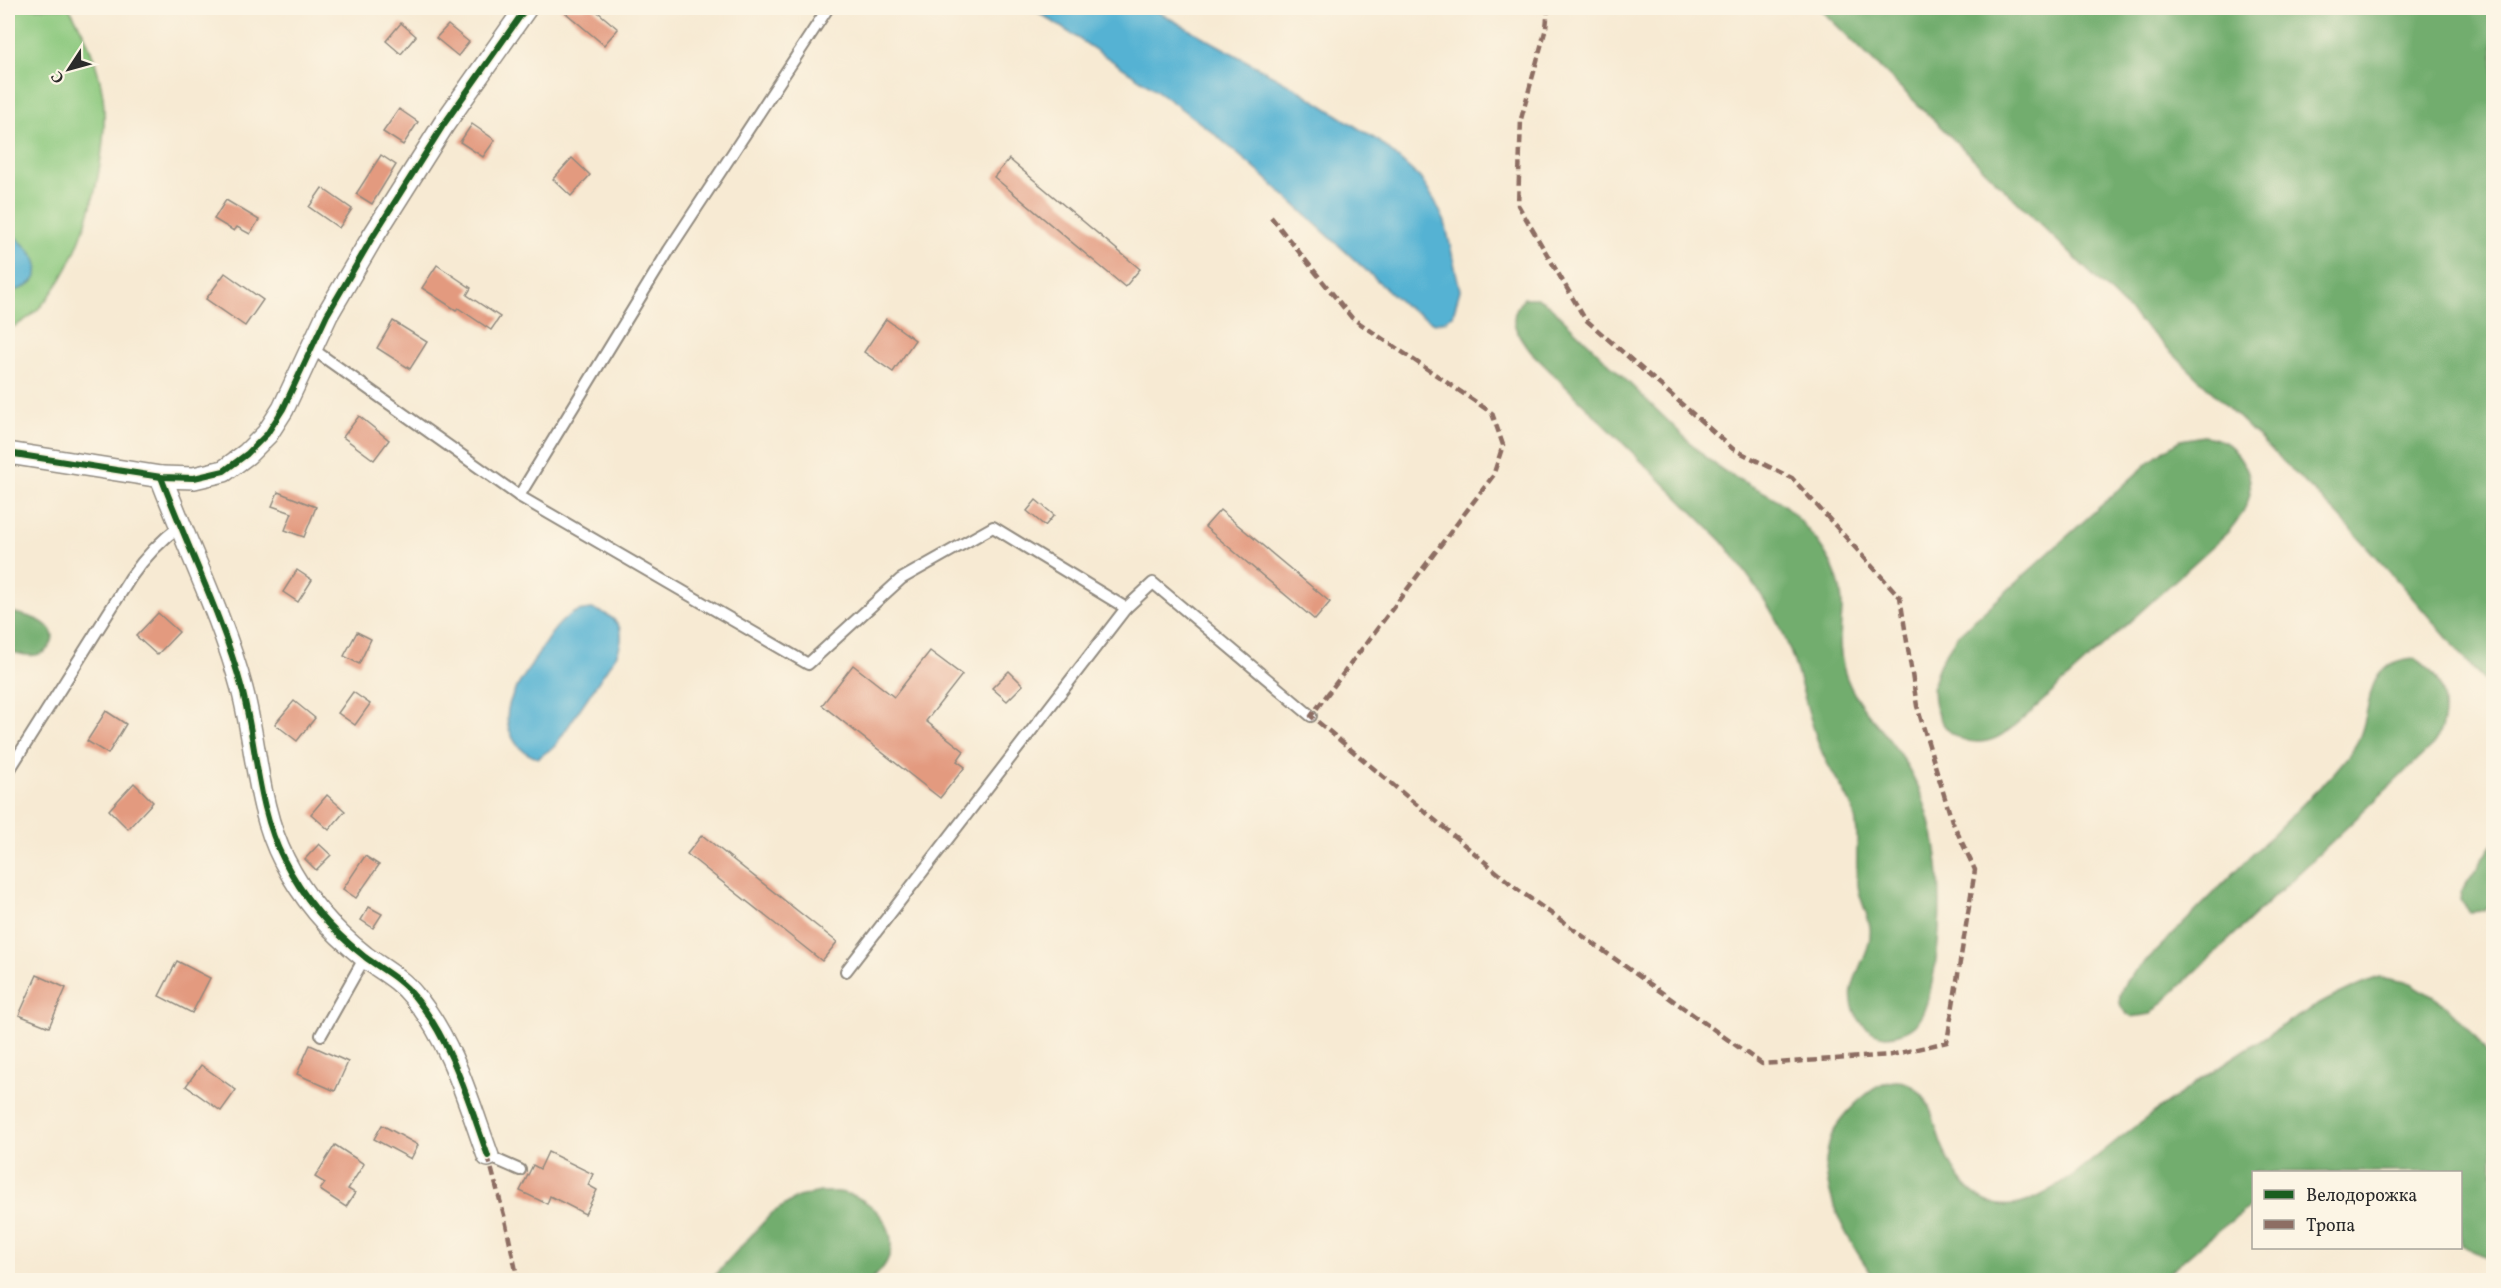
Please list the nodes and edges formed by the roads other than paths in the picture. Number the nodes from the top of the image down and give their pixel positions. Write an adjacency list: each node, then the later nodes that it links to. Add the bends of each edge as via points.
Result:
1 (526, 8): 3 (street, via 444,124 372,238)
2 (828, 8): 6 (lane, via 669,250)
3 (311, 348): 5 (street, via 283,409 267,434 247,454 224,471 194,478); 6 (lane)
4 (8, 453): 5 (street)
5 (162, 477): 7 (street)
6 (519, 496): 8 (lane, via 807,664 901,579 993,527)
7 (180, 526): 10 (lane, via 163,538 131,577); 11 (street, via 242,688 262,794 283,860 321,915)
8 (1126, 608): 9 (lane, via 1154,583); 12 (lane)
9 (1311, 716)
10 (8, 772)
11 (365, 957): 13 (lane); 14 (street, via 413,994 433,1021 450,1054)
12 (846, 971)
13 (321, 1035)
14 (488, 1156): 15 (lane)
15 (520, 1170)

